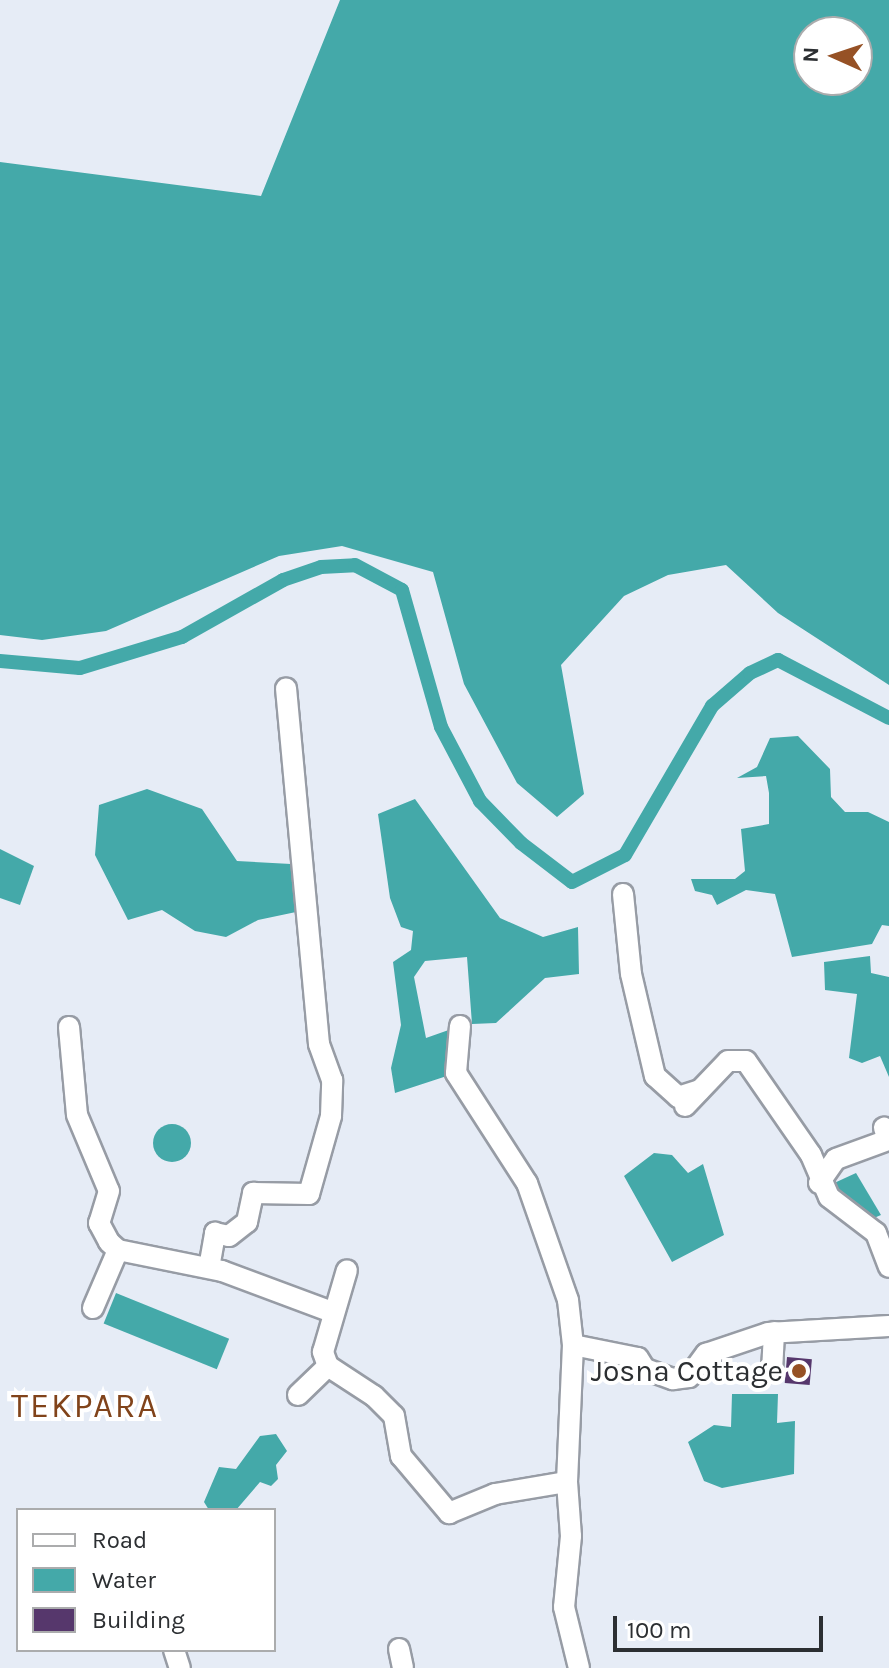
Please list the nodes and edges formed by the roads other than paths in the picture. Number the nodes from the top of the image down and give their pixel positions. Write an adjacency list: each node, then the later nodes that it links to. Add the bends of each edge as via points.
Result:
1 (286, 689): 11 (street, via 319,1044 332,1080 331,1116 309,1194 253,1193 247,1222 229,1236 215,1233)
2 (623, 894): 5 (street, via 631,974 655,1076 678,1097)
3 (460, 1026): 17 (street, via 456,1073 527,1183 568,1300)
4 (69, 1027): 9 (street, via 77,1115 109,1191 100,1229)
5 (700, 1090): 6 (street); 8 (street, via 728,1061 746,1061 811,1155)
6 (685, 1106)
7 (887, 1136): 8 (street, via 836,1159)
8 (819, 1183): 10 (street, via 876,1233)
9 (118, 1250): 11 (street); 13 (street)
10 (889, 1267)
11 (209, 1268): 14 (street)
12 (347, 1270): 14 (street)
13 (93, 1308)
14 (332, 1312): 18 (street, via 323,1352)
15 (889, 1326): 16 (street)
16 (774, 1332): 17 (street, via 706,1354 689,1377 673,1379 645,1369 638,1358); 19 (street)
17 (573, 1345): 21 (street)
18 (328, 1366): 20 (street); 21 (street, via 394,1416 401,1456 449,1513 495,1494)
19 (772, 1372)
20 (298, 1395)
21 (567, 1482): 22 (street, via 571,1536 564,1607)
22 (579, 1668)

